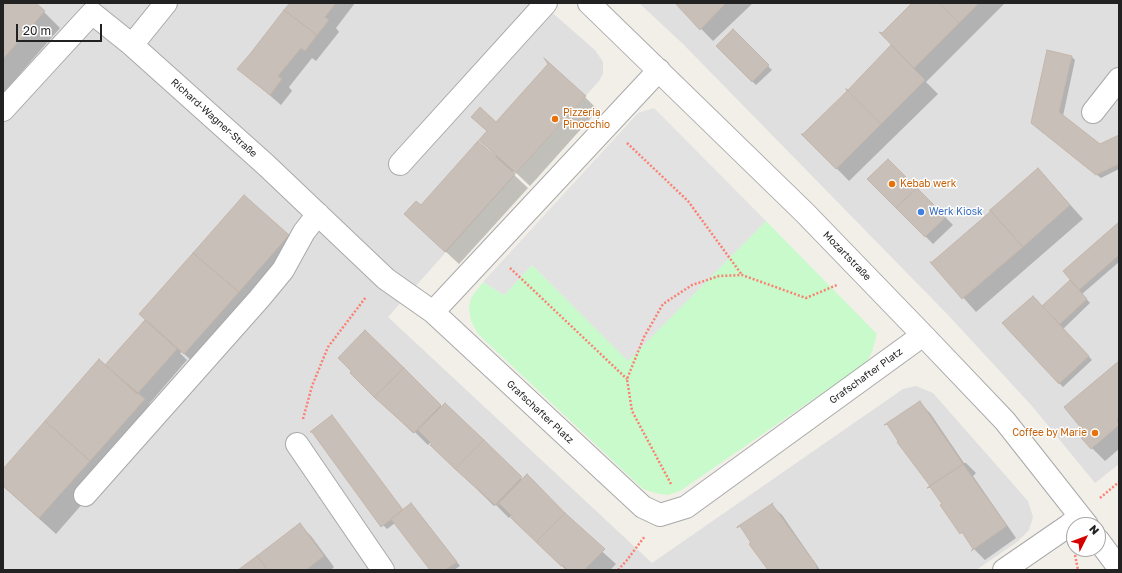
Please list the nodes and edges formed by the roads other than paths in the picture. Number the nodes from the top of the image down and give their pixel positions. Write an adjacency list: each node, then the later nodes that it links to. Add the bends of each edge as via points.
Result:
1 (166, 3): 4 (street)
2 (546, 3): 9 (street)
3 (589, 3): 5 (street, Mozartstraße)
4 (132, 45): 7 (street, Richard-Wagner-Straße, via 92,13); 10 (street, Richard-Wagner-Straße)
5 (659, 70): 11 (street); 12 (street, Mozartstraße)
6 (1119, 79): 8 (street)
7 (3, 110)
8 (1092, 112)
9 (400, 164)
10 (318, 214): 11 (street, Richard-Wagner-Straße, via 386,279); 14 (street, via 304,232 283,270 259,299)
11 (433, 312): 12 (street, Grafschafter Platz, via 643,508 660,515 686,507)
12 (923, 335): 15 (street, Mozartstraße, via 1005,421)
13 (297, 444): 19 (street)
14 (85, 495)
15 (1081, 517)
16 (1066, 527): 20 (street)
17 (1106, 551): 18 (street)
18 (1119, 568)
19 (383, 570)
20 (1004, 570)

